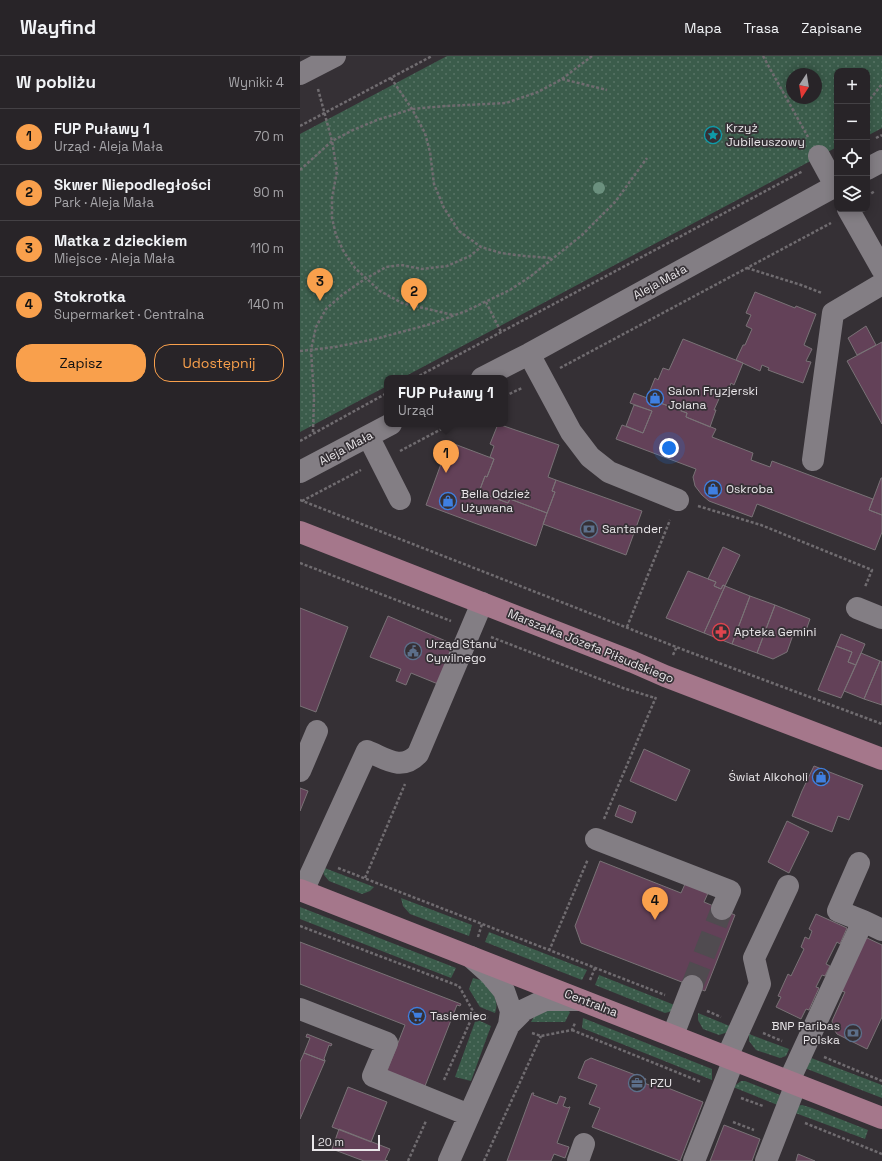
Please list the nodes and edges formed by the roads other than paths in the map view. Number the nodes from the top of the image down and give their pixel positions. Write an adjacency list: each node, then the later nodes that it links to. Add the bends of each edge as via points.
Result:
1 (335, 56): 2 (street)
2 (300, 74)
3 (820, 159): 6 (street)
4 (882, 161): 5 (street)
5 (870, 167)
6 (834, 182)
7 (834, 189): 11 (street, Aleja Mała)
8 (850, 212): 9 (street)
9 (882, 269)
10 (882, 284): 15 (street, via 833,314)
11 (529, 354): 12 (street, Aleja Mała); 18 (street, via 571,432 590,457 609,472)
12 (488, 375)
13 (385, 427): 14 (street, Aleja Mała)
14 (368, 436): 16 (street, Aleja Mała); 17 (street)
15 (813, 460)
16 (300, 472)
17 (400, 499)
18 (678, 500)
19 (300, 532): 20 (main road, Marszałka Józefa Piłsudskiego)
20 (482, 603): 24 (main road, Marszałka Józefa Piłsudskiego); 29 (street, via 418,754 405,763 396,763 367,750)
21 (857, 608): 22 (street)
22 (882, 618)
23 (317, 731): 25 (street)
24 (882, 759)
25 (300, 772)
26 (596, 839): 30 (street, via 730,891)
27 (859, 863): 31 (street, via 838,911)
28 (788, 886): 38 (street, via 754,958 760,984)
29 (301, 890): 32 (main road, Centralna)
30 (722, 910)
31 (872, 926): 39 (street, via 804,1049)
32 (470, 956): 34 (main road, Centralna); 36 (street, via 504,991 510,1011)
33 (689, 994): 37 (street)
34 (583, 1000): 36 (street, via 546,1000 524,1010); 37 (main road, Centralna)
35 (300, 1008): 40 (street, via 387,1042 373,1076)
36 (508, 1025): 40 (street)
37 (673, 1035): 38 (main road, Centralna)
38 (731, 1058): 39 (main road, Centralna); 43 (street)
39 (793, 1082): 41 (main road, Centralna); 44 (street)
40 (469, 1115): 42 (street)
41 (882, 1118)
42 (449, 1161)
43 (694, 1161)
44 (766, 1161)

